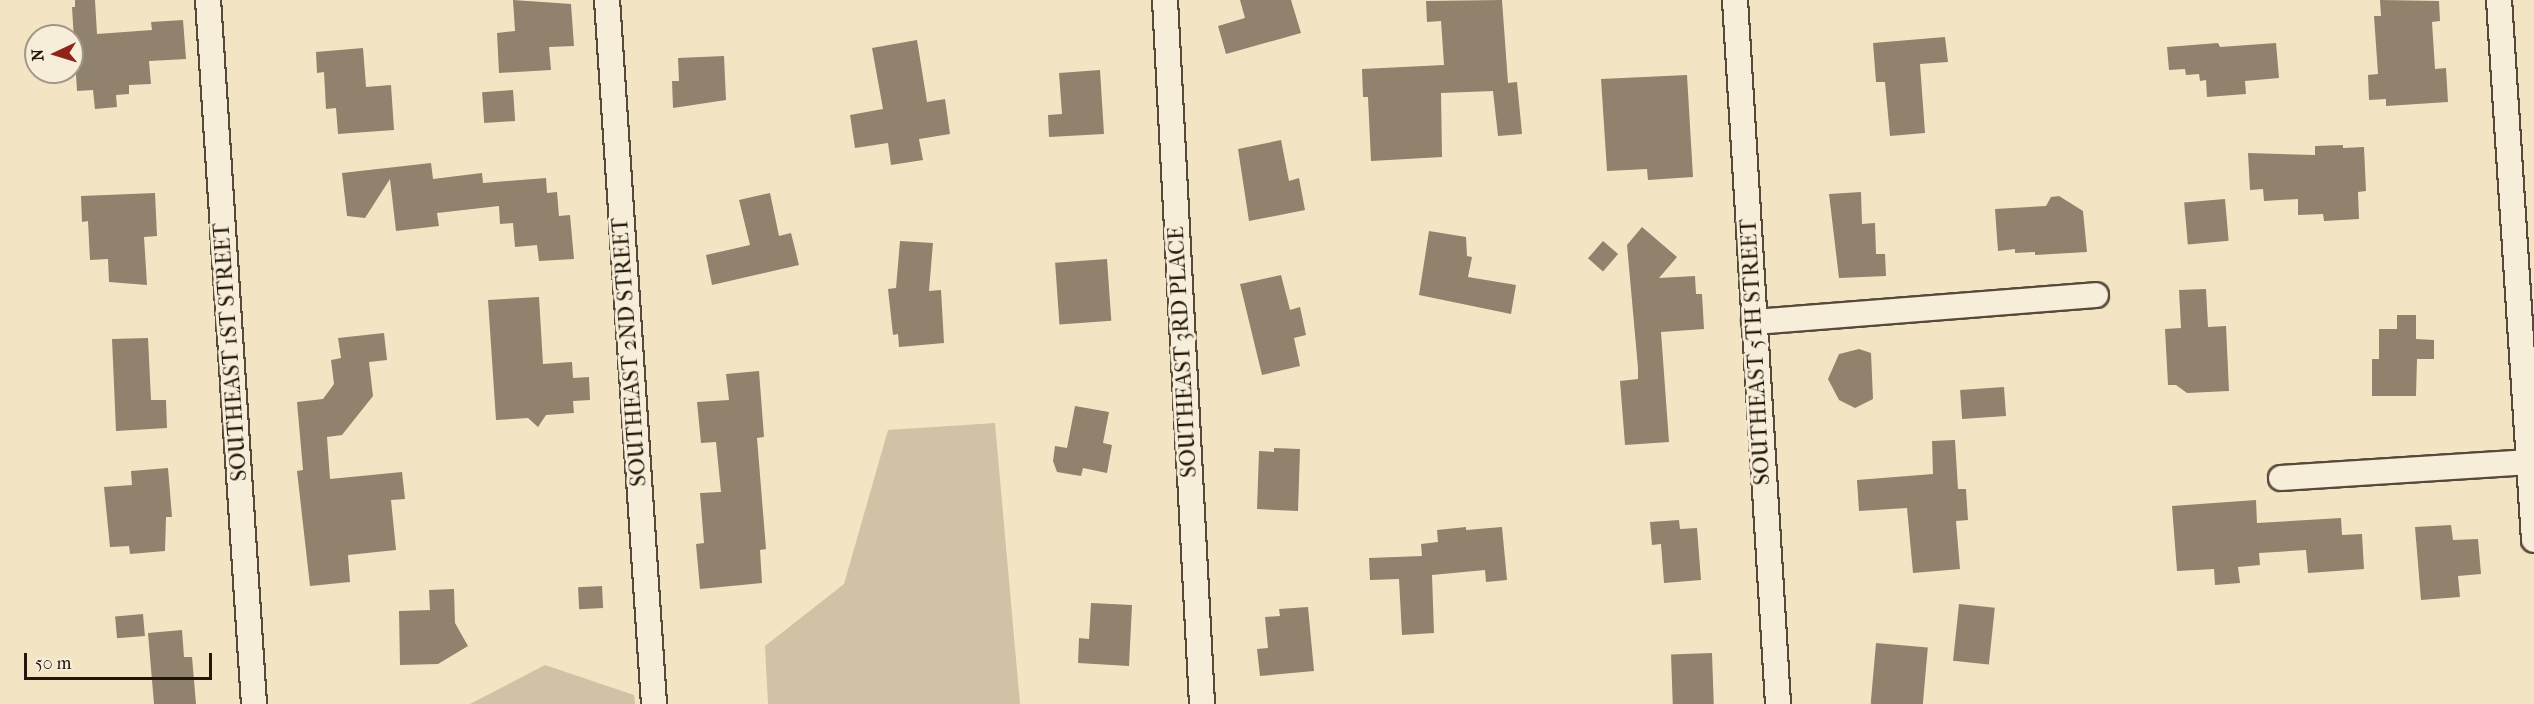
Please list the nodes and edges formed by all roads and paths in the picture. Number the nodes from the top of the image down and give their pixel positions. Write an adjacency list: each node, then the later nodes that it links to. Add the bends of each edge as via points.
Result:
1 (208, 0): 12 (street, SOUTHEAST 1ST STREET)
2 (607, 0): 13 (street, SOUTHEAST 2ND STREET)
3 (1165, 0): 14 (street, SOUTHEAST 3RD PLACE)
4 (1735, 0): 8 (street, SOUTHEAST 5TH STREET)
5 (2499, 0): 6 (street)
6 (2525, 267): 9 (street)
7 (2096, 296): 8 (street)
8 (1754, 322): 15 (street, SOUTHEAST 5TH STREET)
9 (2529, 462): 10 (street); 11 (street)
10 (2281, 478)
11 (2534, 540)
12 (254, 704)
13 (654, 704)
14 (1203, 704)
15 (1778, 704)

